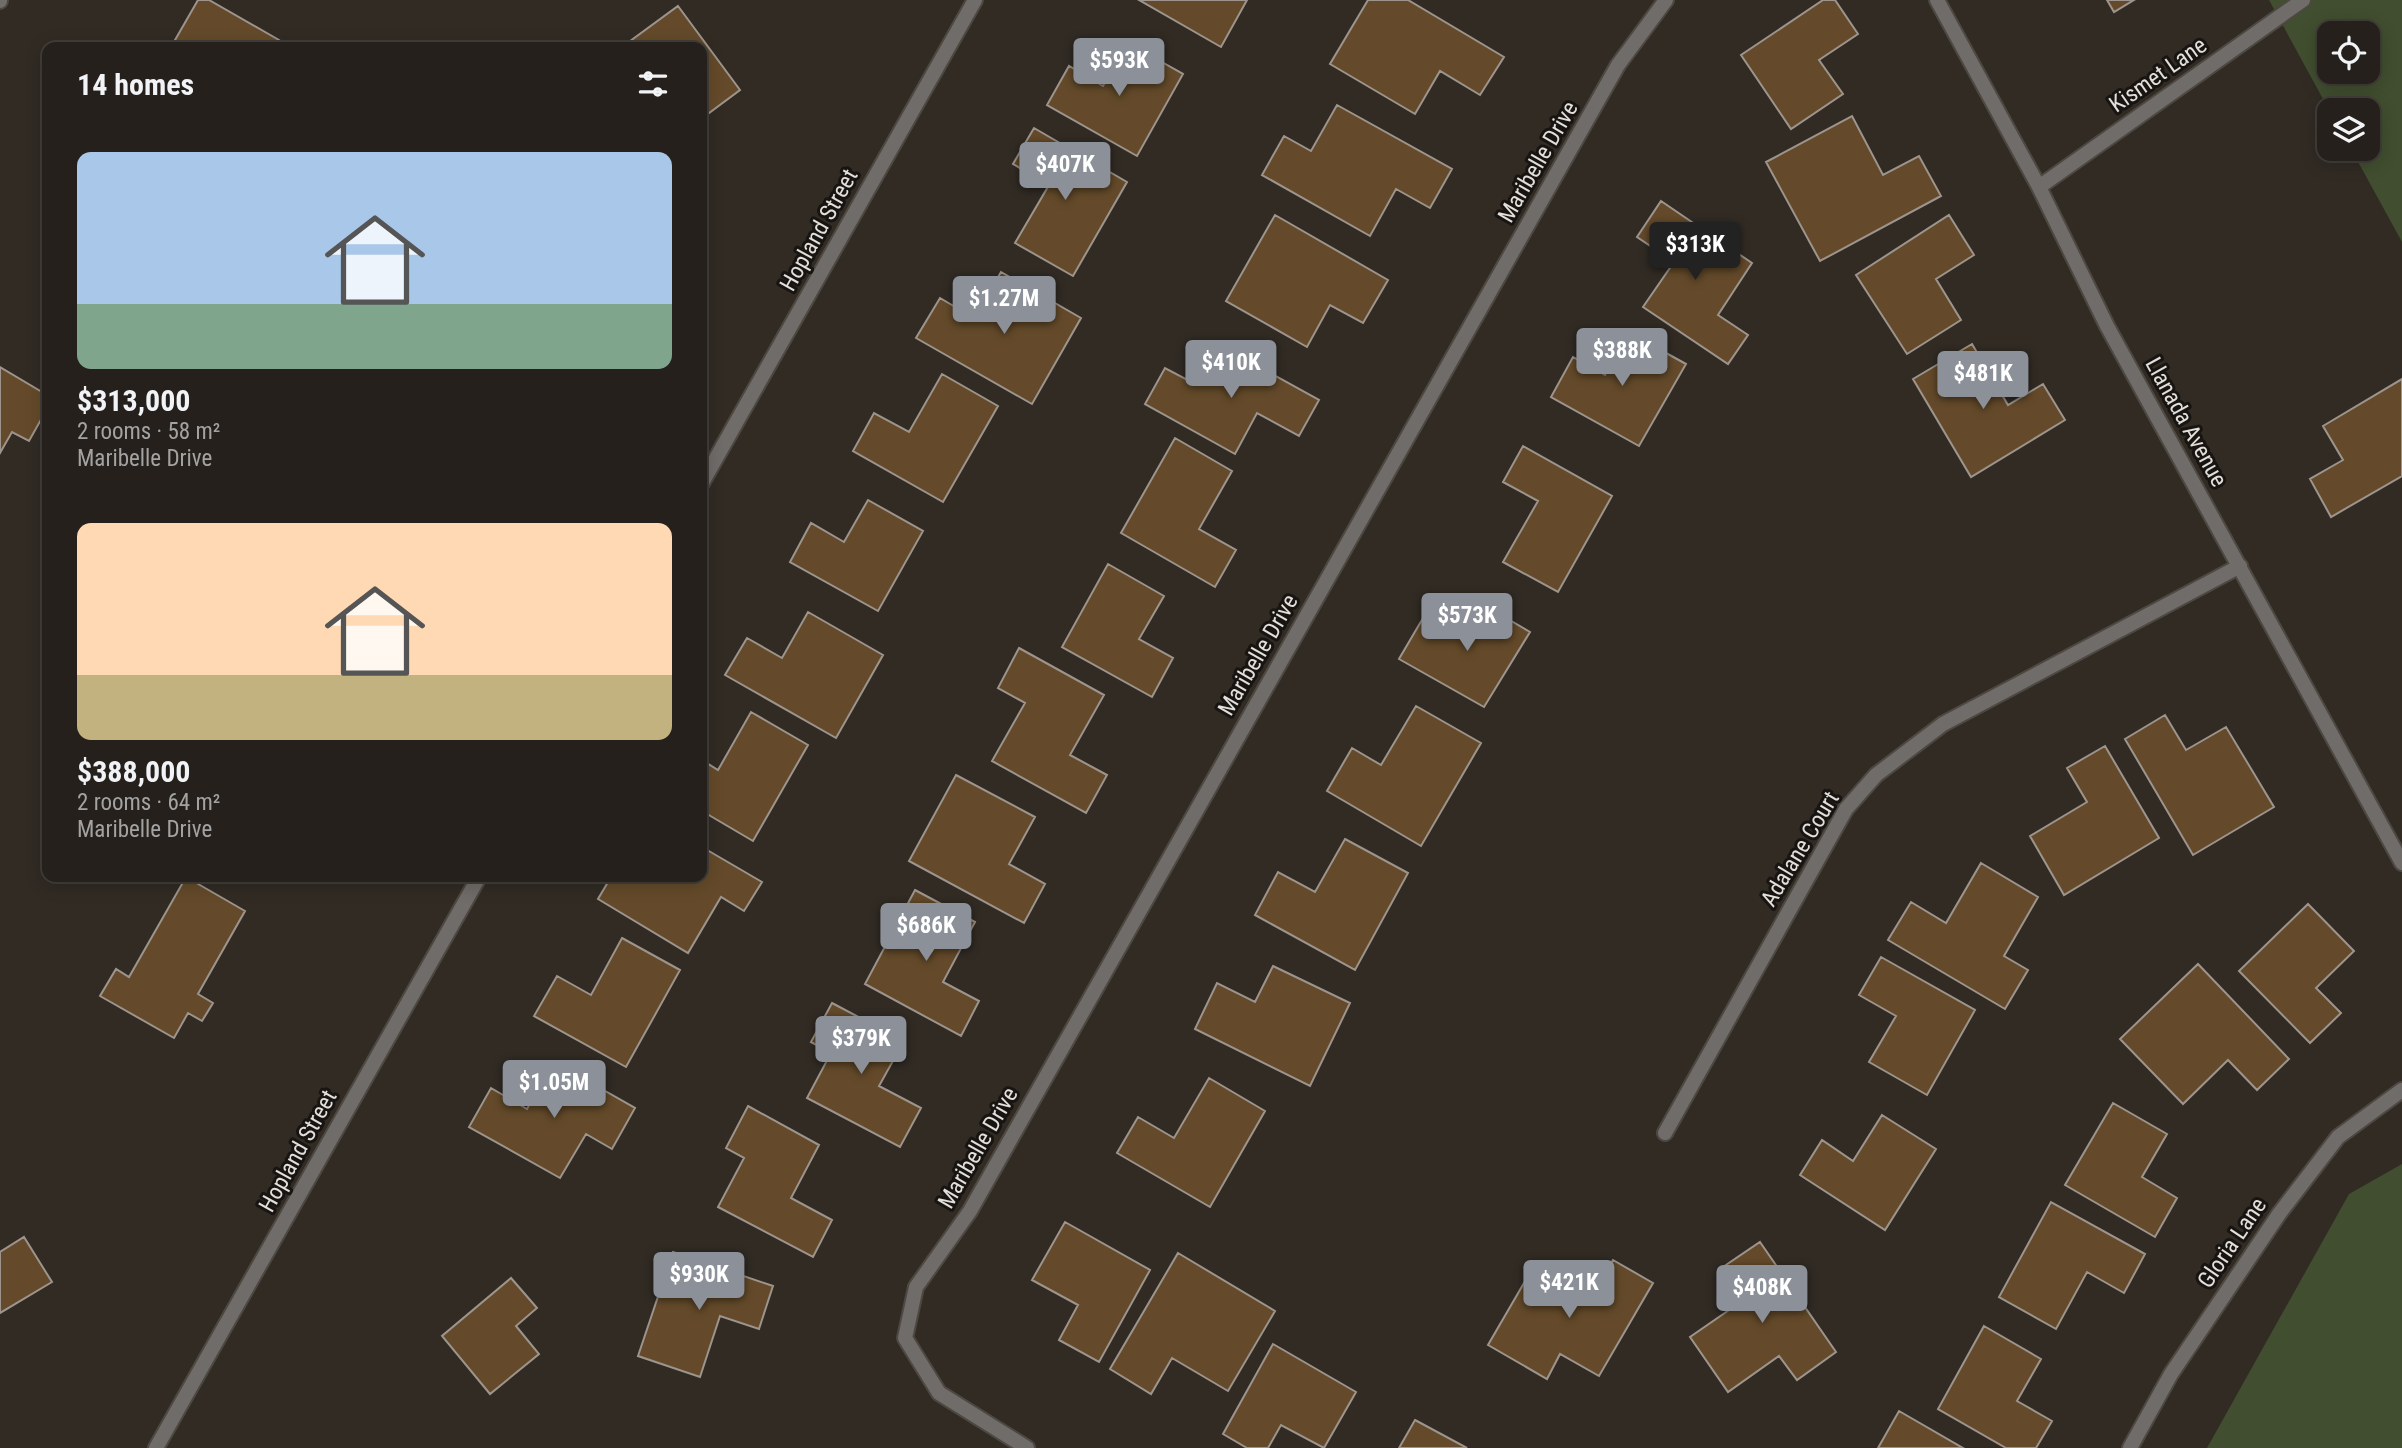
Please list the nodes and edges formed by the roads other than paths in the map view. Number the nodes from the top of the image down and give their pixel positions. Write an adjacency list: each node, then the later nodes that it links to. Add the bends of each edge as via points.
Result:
1 (975, 0): 6 (street, Hopland Street)
2 (1666, 0): 13 (street, Maribelle Drive, via 1618,65 970,1210 916,1287 905,1338 939,1393)
3 (1937, 0): 5 (street, Llanada Avenue)
4 (2303, 0): 5 (street, Kismet Lane)
5 (2039, 187): 7 (street, Llanada Avenue, via 2106,326)
6 (707, 474)
7 (2240, 566): 8 (street, Llanada Avenue); 11 (street, Adalane Court, via 1943,724 1876,775 1846,809)
8 (2402, 863)
9 (476, 882): 12 (street, Hopland Street)
10 (2402, 1090): 14 (street, Gloria Lane, via 2338,1137 2279,1214 2171,1374)
11 (1665, 1133)
12 (156, 1448)
13 (1027, 1448)
14 (2130, 1448)

